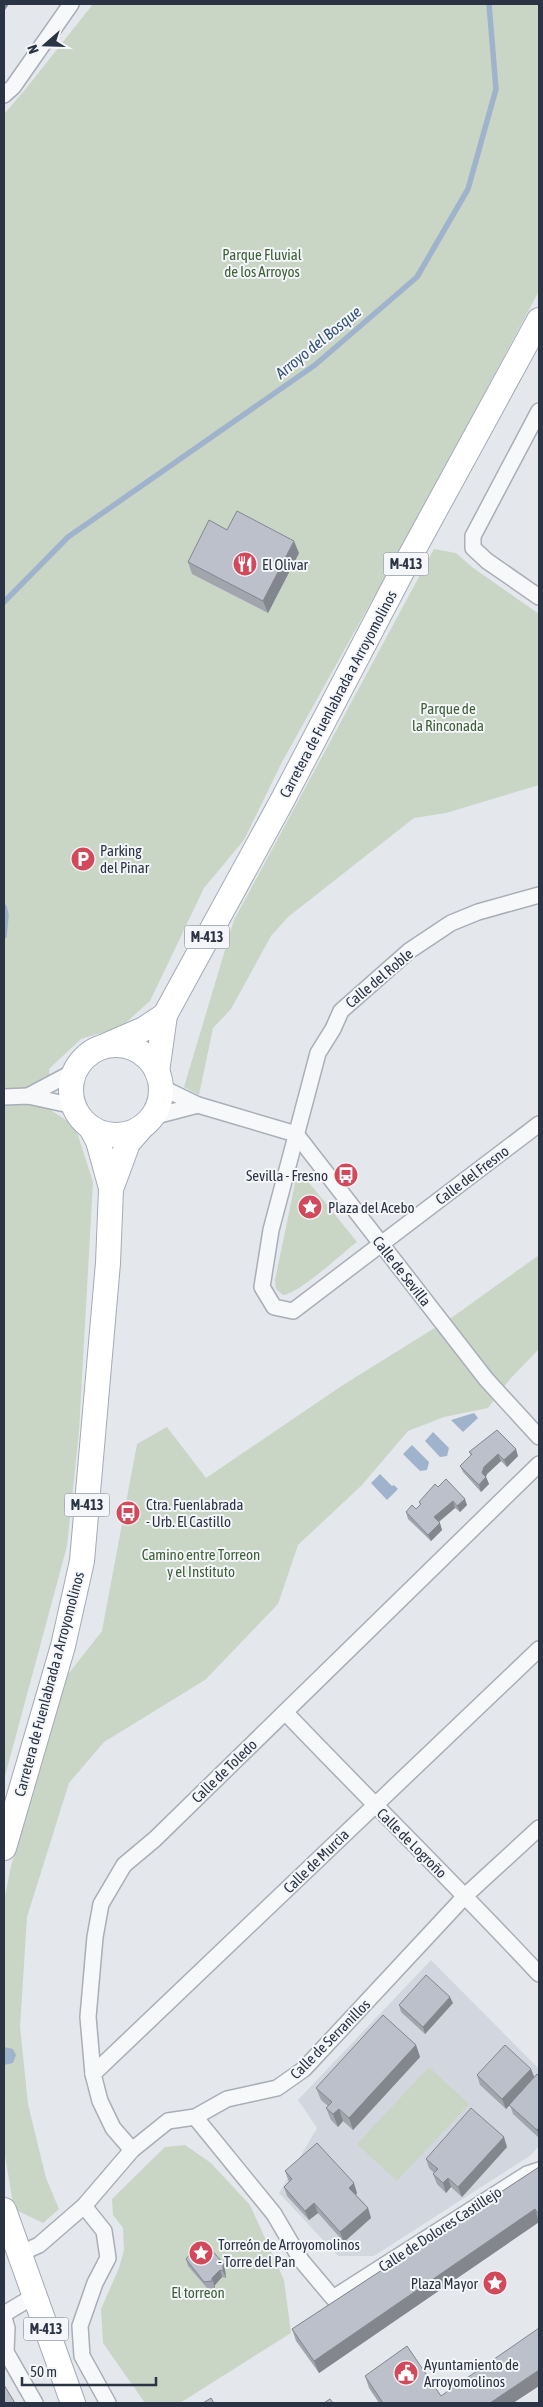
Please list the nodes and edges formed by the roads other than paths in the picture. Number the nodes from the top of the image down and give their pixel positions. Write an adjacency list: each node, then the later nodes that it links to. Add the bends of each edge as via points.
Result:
1 (71, 4): 2 (street, via 13,87)
2 (4, 95)
3 (539, 320): 7 (main road, Carretera de Fuenlabrada a Arroyomolinos / M-413)
4 (539, 411): 5 (street, via 473,536 473,548 486,561)
5 (539, 597)
6 (539, 895): 18 (street, Calle del Roble, via 482,910 451,923 409,951 341,1011 318,1052)
7 (165, 1015): 8 (main road, Carretera de Fuenlabrada a Arroyomolinos / M-413, via 144,1029); 10 (main road, Carretera de Fuenlabrada a Arroyomolinos / M-413)
8 (97, 1049): 9 (main road, M-413); 10 (main road, via 118,1046 138,1051 149,1060)
9 (75, 1071): 11 (street); 14 (main road, via 71,1094)
10 (159, 1079): 13 (street); 15 (main road, M-413, via 157,1108)
11 (28, 1096): 12 (street); 14 (street)
12 (4, 1097)
13 (198, 1105): 15 (street); 18 (street)
14 (74, 1106): 17 (main road, M-413)
15 (146, 1123): 17 (main road, via 116,1135); 19 (main road, Carretera de Fuenlabrada a Arroyomolinos / M-413, via 128,1143)
16 (539, 1124): 20 (street, Calle del Fresno)
17 (91, 1128): 19 (main road, Carretera de Fuenlabrada a Arroyomolinos / M-413, via 98,1141)
18 (296, 1134): 20 (street, Calle de Sevilla); 20 (street, via 271,1230 262,1287 274,1307 293,1311)
19 (111, 1189): 27 (main road, Carretera de Fuenlabrada a Arroyomolinos / M-413, via 108,1263 82,1562 62,1646)
20 (380, 1244): 21 (street, Calle de Sevilla, via 486,1379)
21 (539, 1437)
22 (539, 1464): 24 (street, Calle de Toledo)
23 (539, 1648): 25 (street, Calle de Murcia)
24 (285, 1712): 25 (street, Calle de Logroño); 30 (street, Calle de Toledo, via 124,1866 101,1904 88,2017)
25 (374, 1806): 28 (street, Calle de Logroño); 30 (street, Calle de Murcia)
26 (539, 1828): 28 (street, Calle de Serranillos)
27 (4, 1848)
28 (466, 1895): 29 (street, Calle de Logroño); 31 (street, Calle de Serranillos, via 304,2069 277,2088 228,2100)
29 (539, 1974)
30 (94, 2074): 32 (street, Calle de Toledo, via 100,2100 113,2128)
31 (195, 2117): 32 (street, Calle de Serranillos, via 168,2122); 33 (street, Calle de Dolores Castillejo, via 274,2214 301,2260 332,2298 527,2174)
32 (132, 2150): 34 (street, Calle de Serranillos)
33 (539, 2170)
34 (84, 2206): 36 (street, Calle de Serranillos, via 39,2245); 42 (street, via 104,2231 108,2258 95,2283 80,2326 82,2356)
35 (4, 2210): 36 (main road, M-413)
36 (19, 2254): 37 (main road, M-413)
37 (34, 2296): 38 (street); 41 (main road, M-413)
38 (4, 2316): 39 (street, via 7,2328)
39 (5, 2353): 40 (street)
40 (35, 2403)
41 (73, 2403)
42 (108, 2403)

